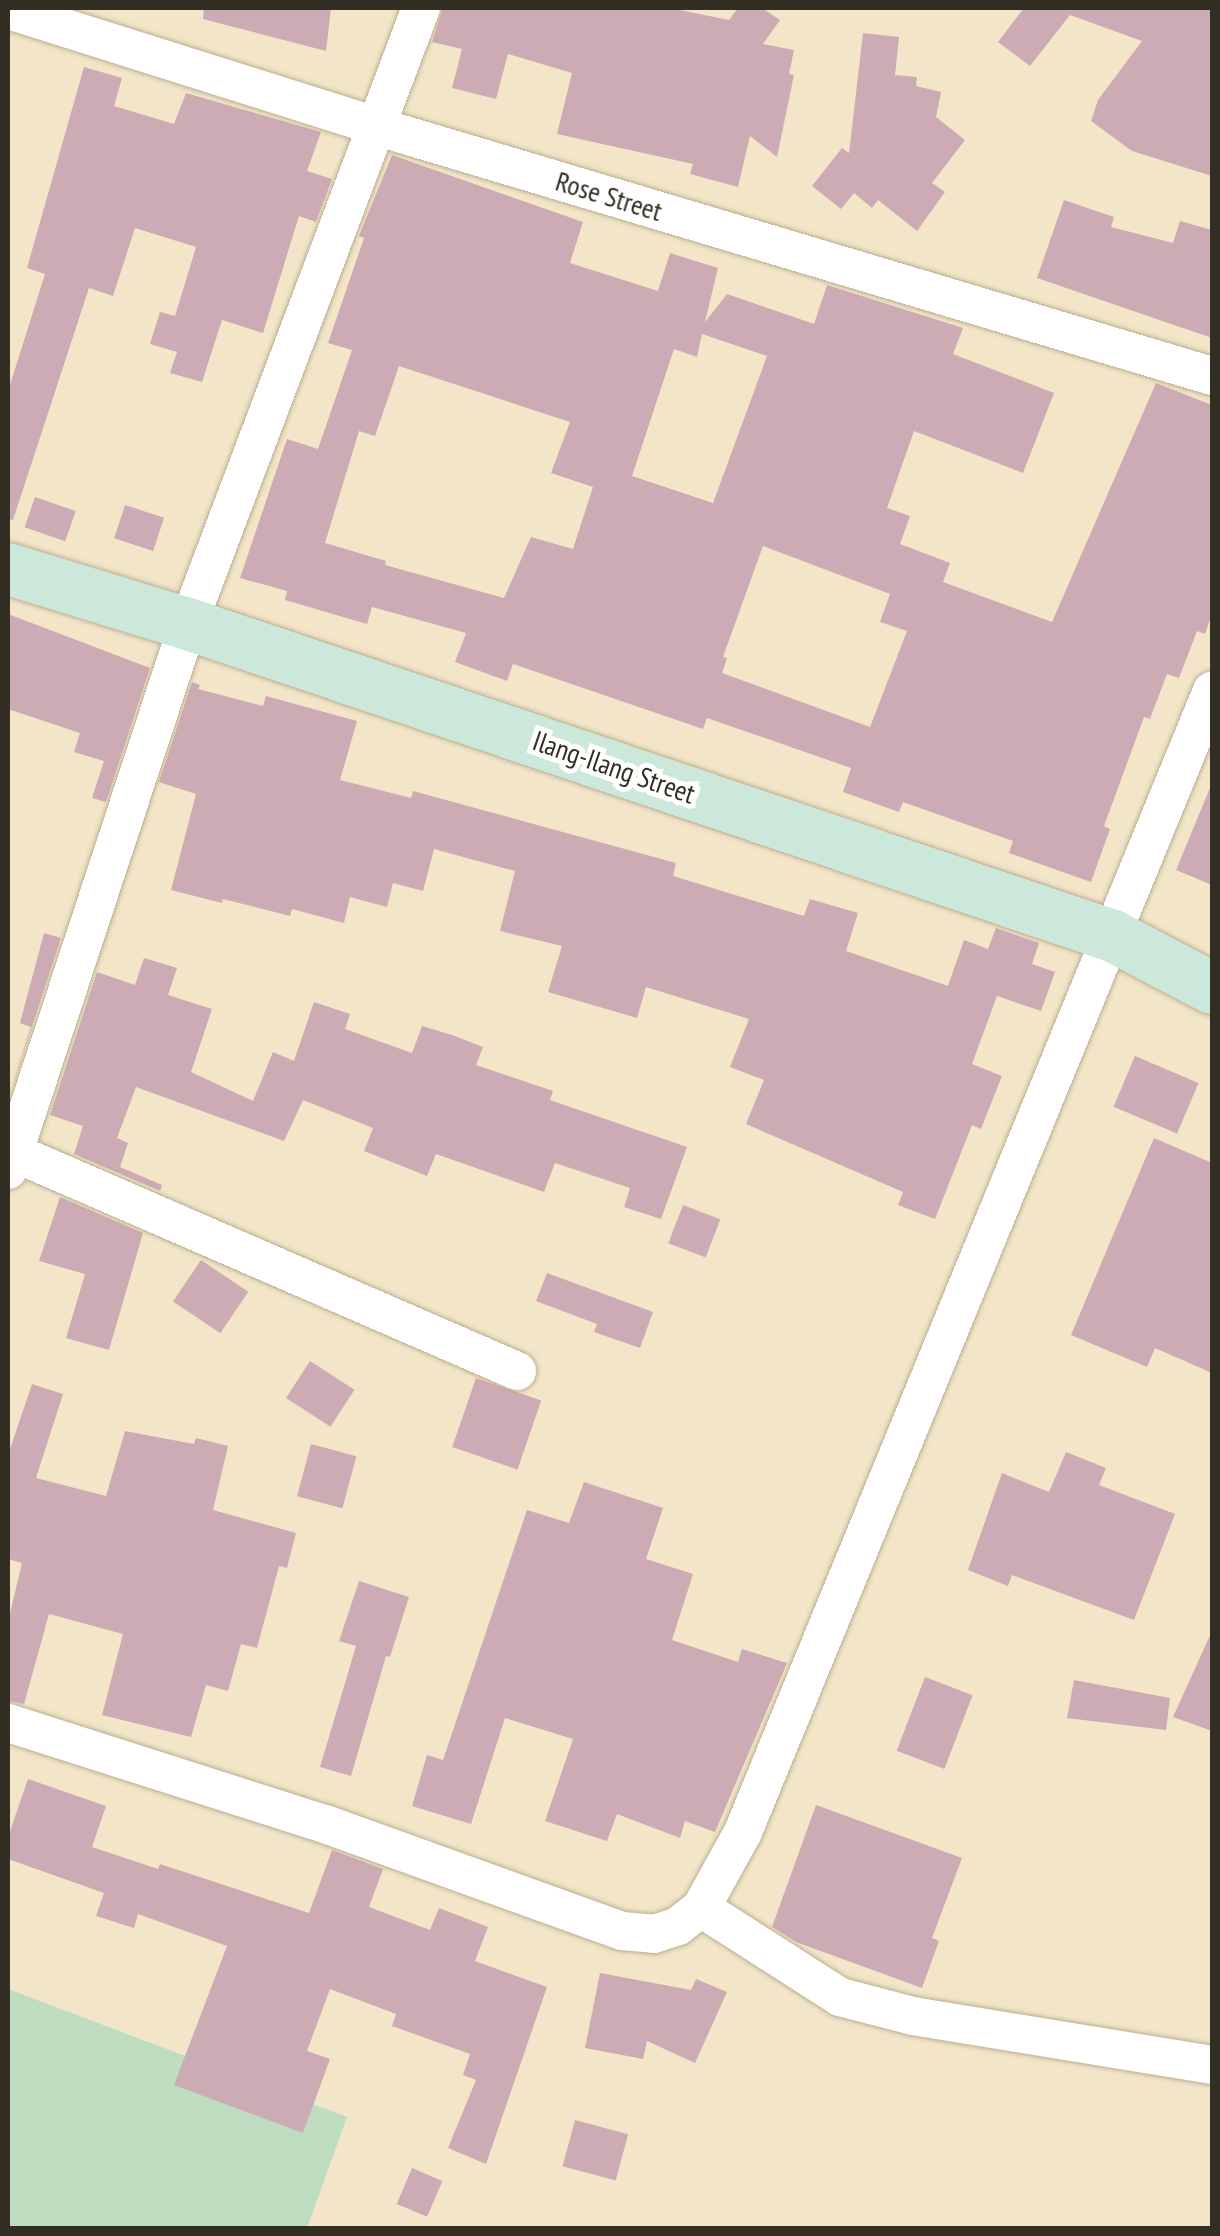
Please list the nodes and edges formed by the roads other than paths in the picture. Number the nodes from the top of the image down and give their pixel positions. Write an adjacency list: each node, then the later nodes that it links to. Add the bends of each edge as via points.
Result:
1 (421, 8): 3 (street)
2 (8, 10): 3 (street, Rose Street)
3 (375, 126): 4 (street, Rose Street); 6 (street)
4 (1212, 376)
5 (8, 568): 6 (main road, Ilang-Ilang Street)
6 (188, 624): 8 (main road, Ilang-Ilang Street); 10 (street)
7 (1212, 690): 8 (street)
8 (1114, 936): 9 (main road, Ilang-Ilang Street); 13 (street, via 743,1832)
9 (1212, 988)
10 (10, 1158): 11 (street)
11 (517, 1371)
12 (8, 1723): 13 (street, via 325,1824 622,1931 654,1934)
13 (701, 1908): 14 (street, via 840,1996 913,2016)
14 (1212, 2065)

